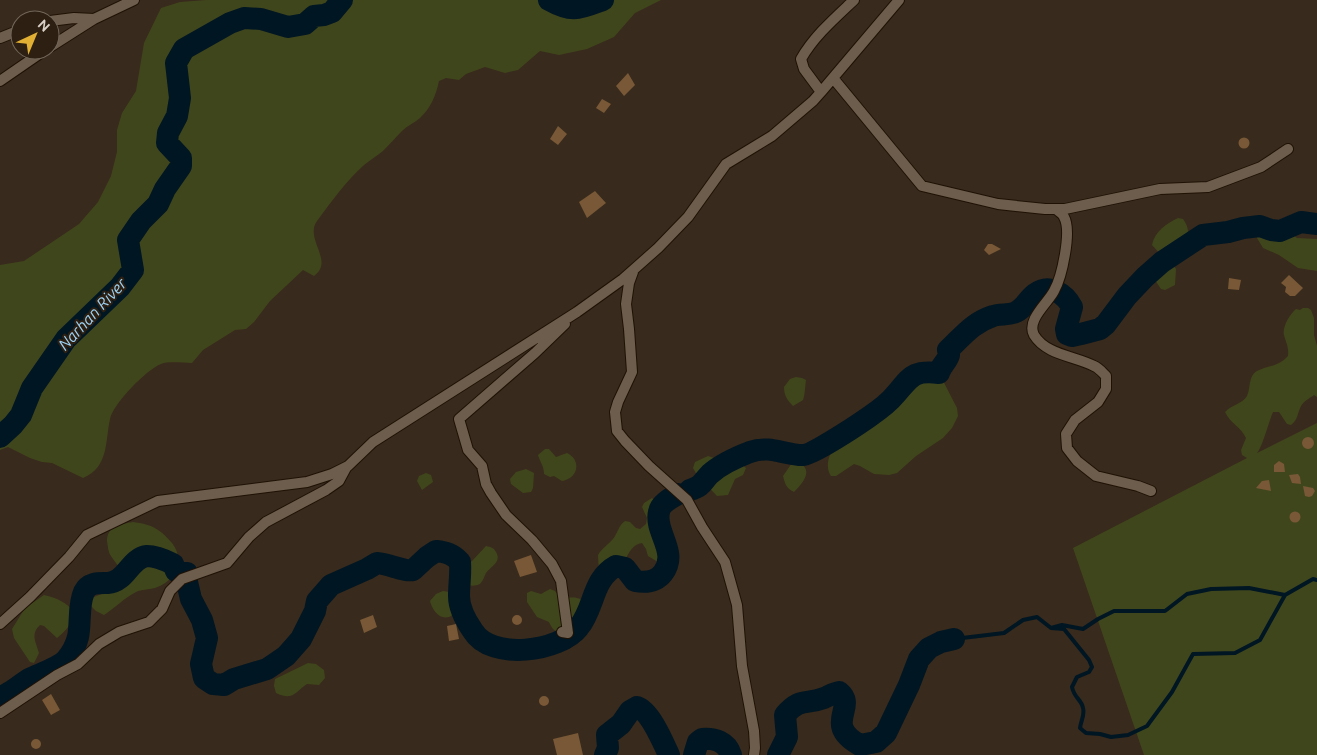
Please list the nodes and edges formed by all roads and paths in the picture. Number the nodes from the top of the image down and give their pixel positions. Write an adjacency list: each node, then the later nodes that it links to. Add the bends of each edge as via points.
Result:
1 (134, 0): 4 (street)
2 (854, 0): 10 (street, via 818,36 801,59 804,69)
3 (898, 0): 8 (street)
4 (94, 19): 5 (street); 6 (street)
5 (60, 20)
6 (60, 41)
7 (30, 60): 9 (street)
8 (832, 78): 10 (street); 12 (street, via 922,186 998,204)
9 (0, 81)
10 (821, 92): 13 (street, via 772,136 726,164 688,217)
11 (1288, 149): 12 (street, via 1261,167 1208,186 1160,189 1065,209)
12 (1056, 208): 16 (street, via 1065,217 1067,241 1064,263 1055,290 1033,324 1033,334 1045,346 1095,366 1106,376 1106,389 1098,402 1075,420 1066,434 1067,448 1096,476)
13 (634, 269): 14 (street); 20 (street, via 626,304 632,372 615,412 617,431 648,466 687,500 725,562 737,605 742,666 756,748)
14 (577, 312): 15 (street, via 373,442); 18 (street, via 459,419 468,450 482,466 491,493 506,515 552,564 561,581 568,633)
15 (348, 466): 17 (street, via 307,482 158,501 87,535 70,557); 19 (street, via 339,481 326,490 266,522 248,537 227,563 182,579 149,622 118,632 78,664)
16 (1151, 492)
17 (0, 624)
18 (562, 632)
19 (0, 713)
20 (754, 755)

